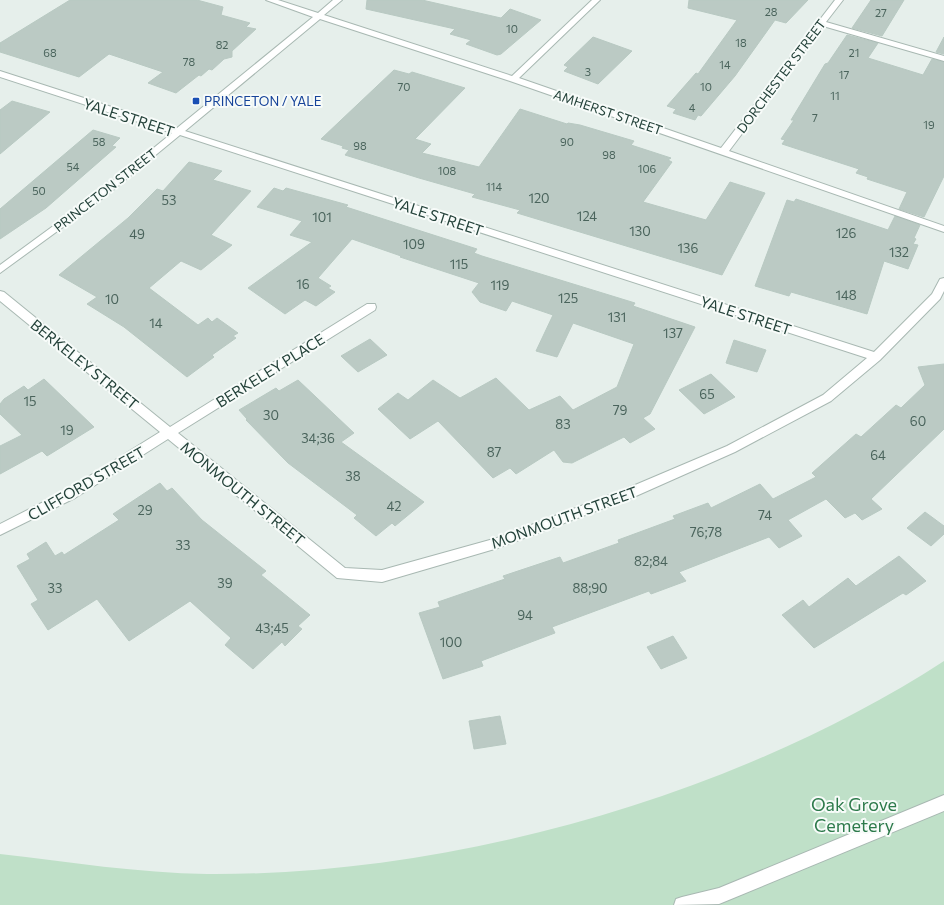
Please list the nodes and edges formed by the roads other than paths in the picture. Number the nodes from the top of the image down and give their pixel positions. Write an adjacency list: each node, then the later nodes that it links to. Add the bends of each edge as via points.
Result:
1 (270, 0): 5 (street, AMHERST STREET)
2 (338, 0): 5 (street, PRINCETON STREET)
3 (596, 0): 10 (street)
4 (839, 0): 6 (street, DORCHESTER STREET)
5 (318, 16): 10 (street, AMHERST STREET); 12 (street, PRINCETON STREET)
6 (821, 23): 7 (street); 13 (street, DORCHESTER STREET)
7 (944, 59)
8 (0, 74): 9 (street, YALE STREET)
9 (10, 77): 11 (street); 12 (street, YALE STREET)
10 (513, 79): 13 (street, AMHERST STREET)
11 (0, 85)
12 (176, 132): 15 (street, PRINCETON STREET, via 104,193); 19 (street, YALE STREET)
13 (723, 152): 14 (street, AMHERST STREET)
14 (944, 229)
15 (0, 270)
16 (944, 282): 19 (street, MONMOUTH STREET, via 936,296)
17 (0, 295): 20 (street, BERKELEY STREET)
18 (371, 307): 20 (street, BERKELEY PLACE)
19 (876, 357): 20 (street, MONMOUTH STREET, via 827,398 731,449 632,492 498,542 382,576 342,574)
20 (170, 433): 21 (street, CLIFFORD STREET, via 71,494)
21 (0, 530)
22 (944, 803): 23 (street, via 719,896)
23 (682, 905)

